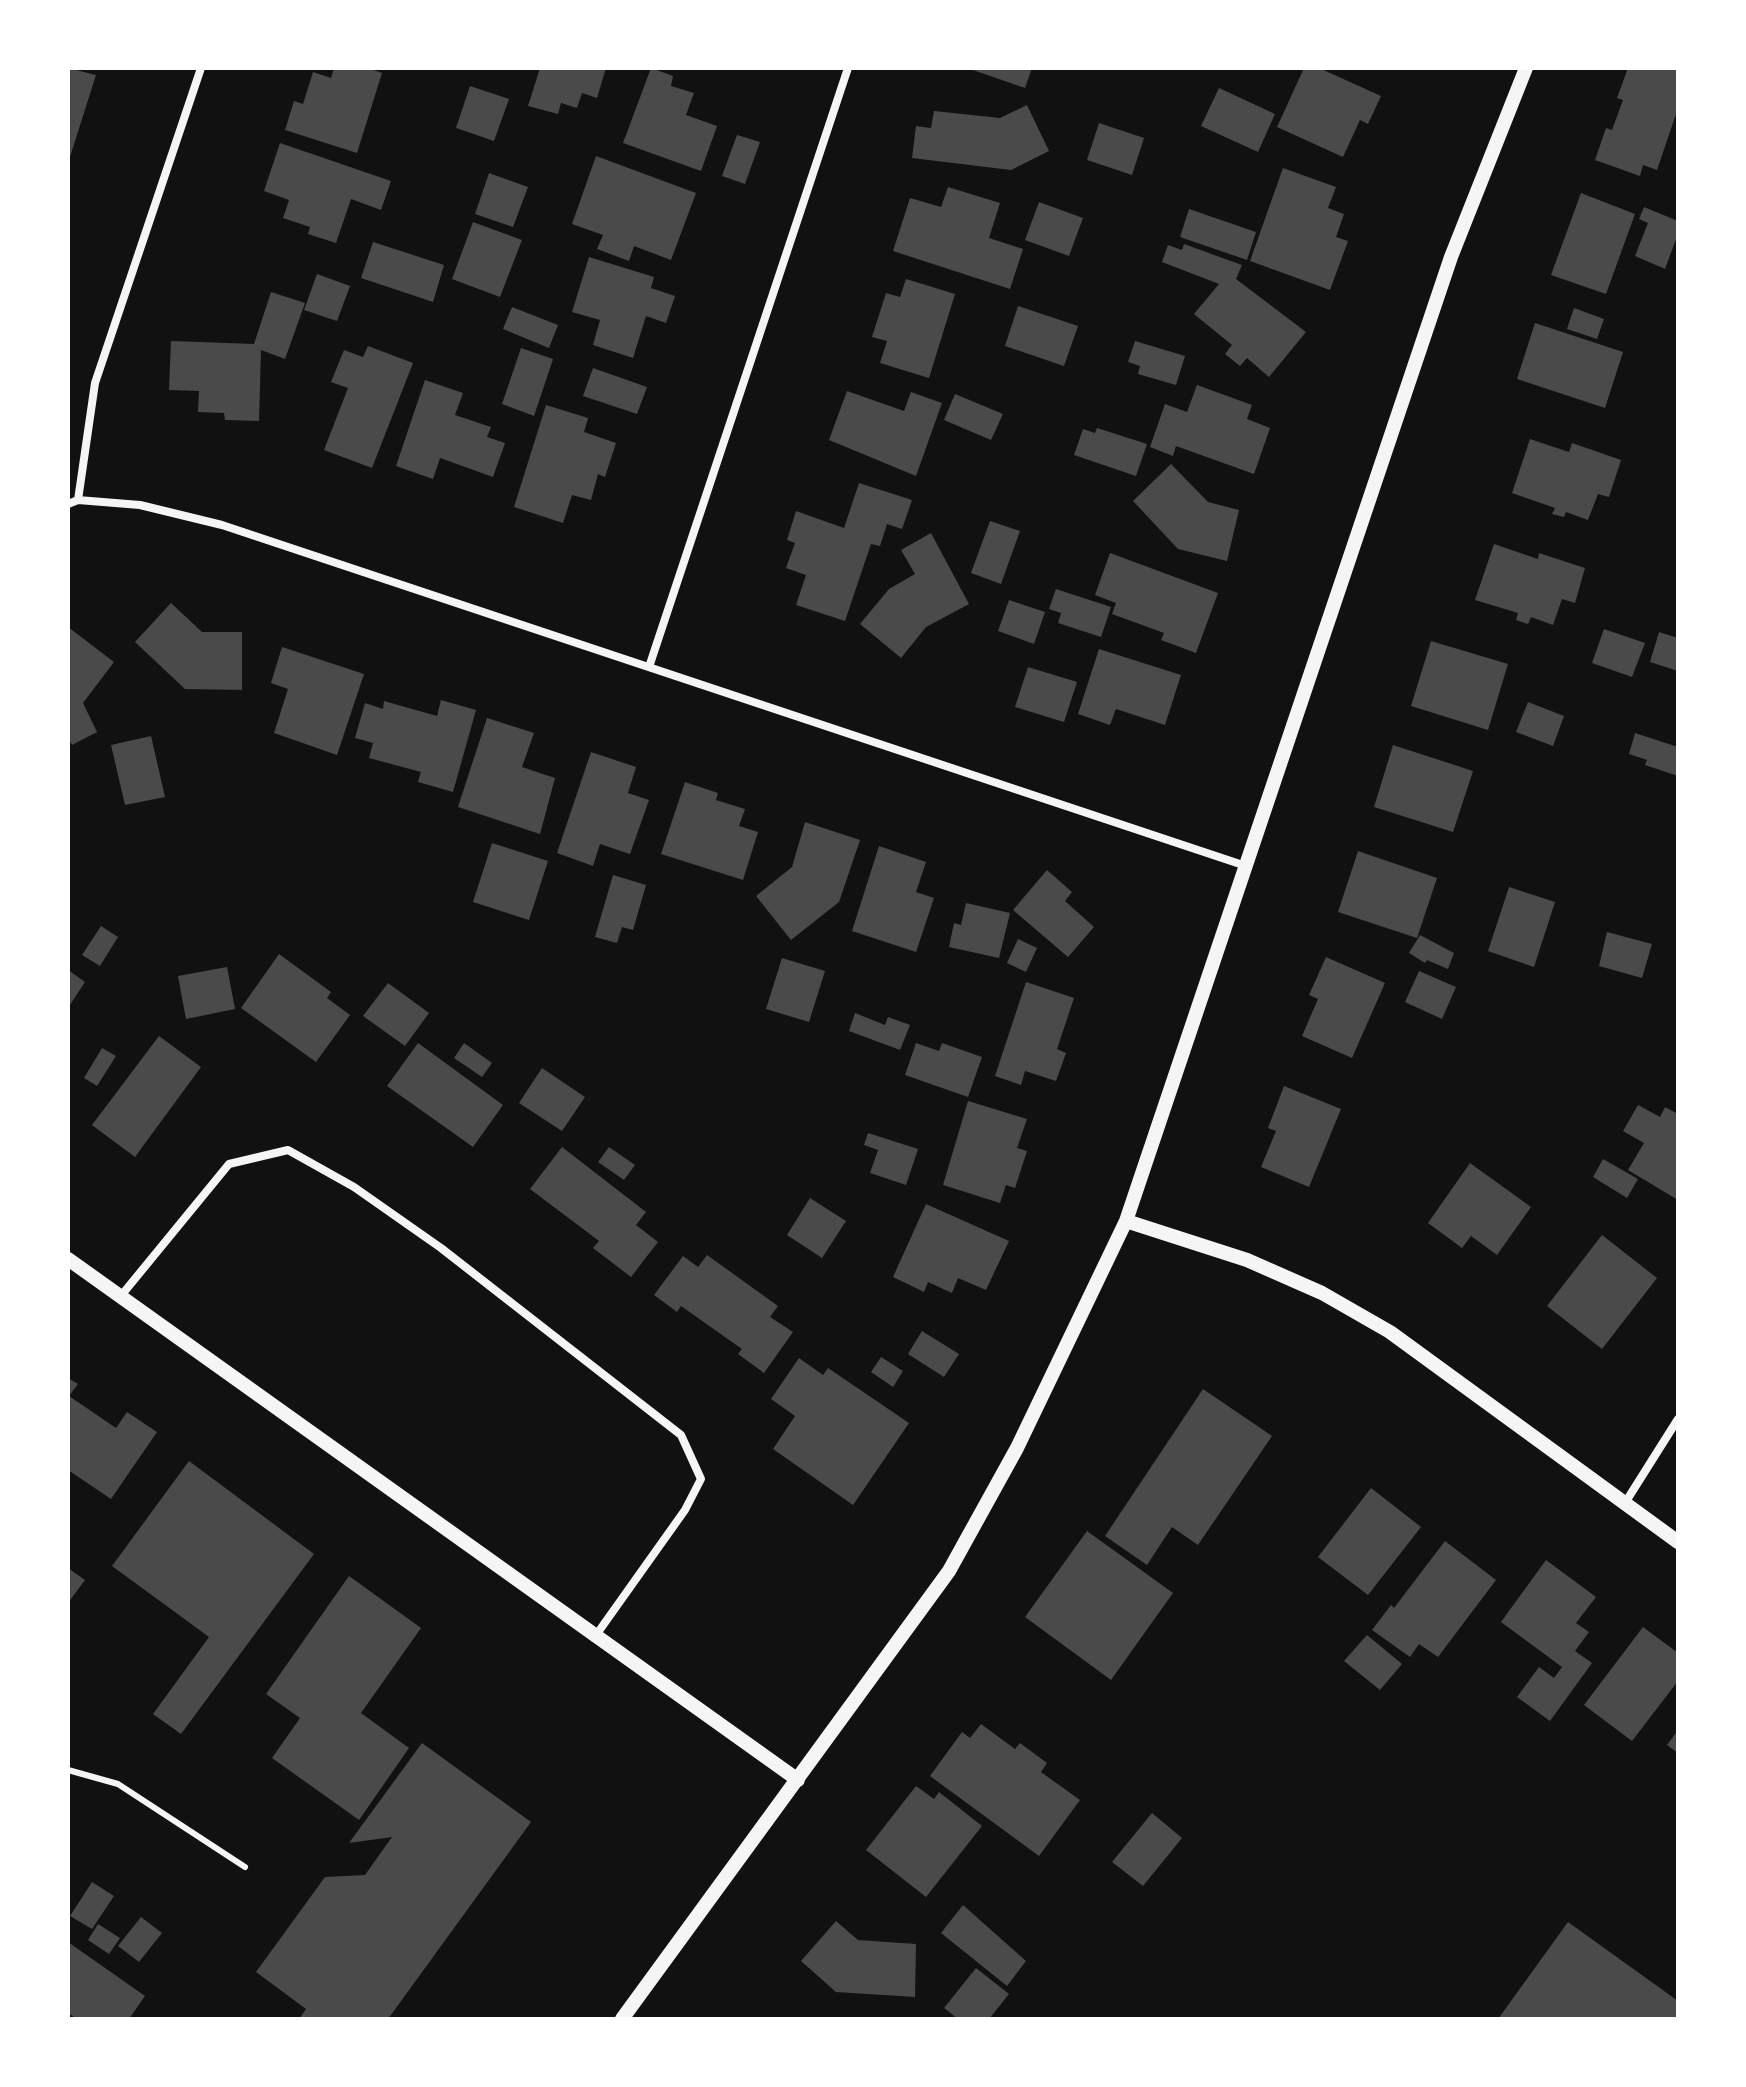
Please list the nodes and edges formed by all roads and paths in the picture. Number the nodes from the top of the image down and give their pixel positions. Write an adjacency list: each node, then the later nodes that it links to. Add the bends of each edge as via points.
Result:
1 (201, 68): 4 (street, via 95,383)
2 (848, 68): 6 (street)
3 (1526, 68): 7 (street, via 1451,257)
4 (78, 500): 5 (street); 6 (street, via 140,505 222,525)
5 (68, 504)
6 (649, 667): 7 (street)
7 (1246, 866): 8 (street)
8 (1126, 1221): 12 (street, via 1247,1260 1336,1301 1390,1332); 16 (street, via 1017,1448 949,1571)
9 (68, 1259): 10 (street)
10 (120, 1297): 14 (street); 14 (street, via 229,1164 288,1150 354,1187 441,1248 681,1435 701,1479 685,1510)
11 (1678, 1419): 12 (street)
12 (1625, 1503): 13 (street)
13 (1678, 1542)
14 (594, 1638): 16 (street)
15 (68, 1770): 17 (lane, via 118,1784)
16 (798, 1780): 18 (street)
17 (245, 1867)
18 (622, 2019)

